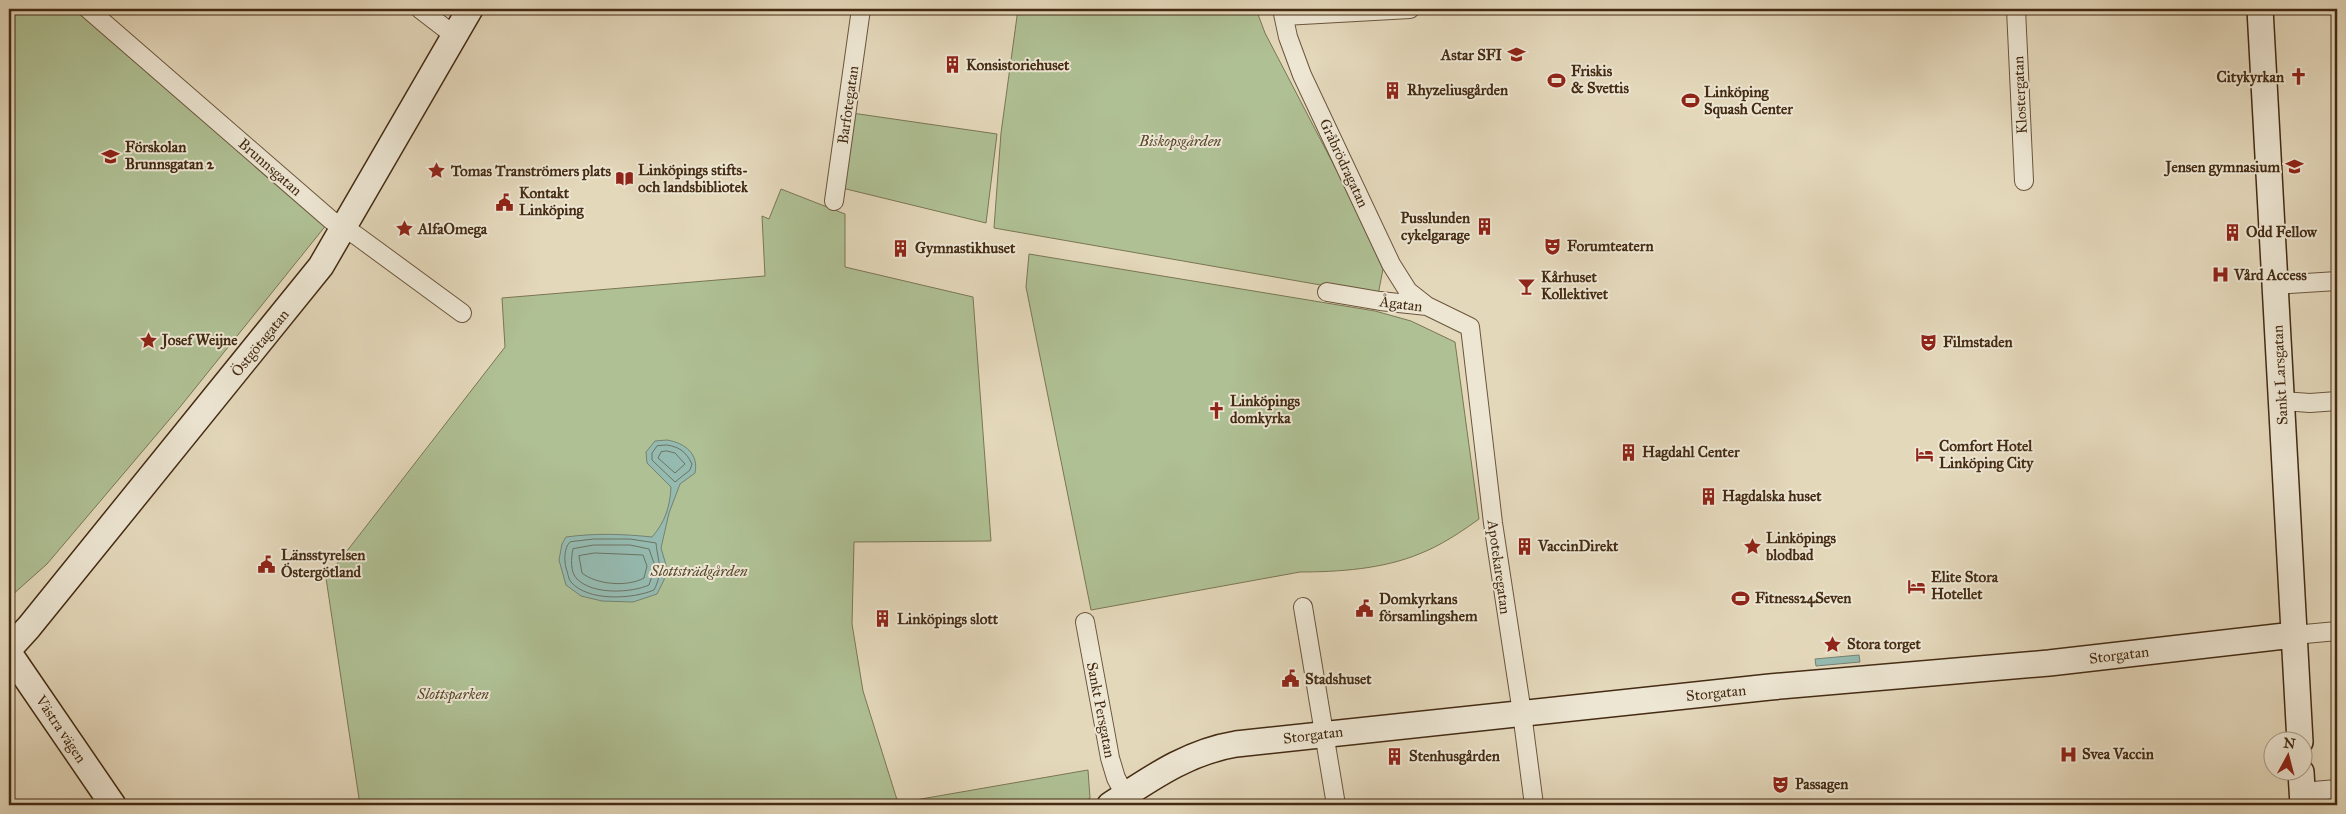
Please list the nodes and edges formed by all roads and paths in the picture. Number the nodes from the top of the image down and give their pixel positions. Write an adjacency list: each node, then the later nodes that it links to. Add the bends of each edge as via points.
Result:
1 (88, 9): 12 (street, Brunnsgatan, via 317,209)
2 (420, 9): 9 (street)
3 (470, 9): 9 (main road, Östgötagatan)
4 (861, 9): 11 (street, Barfotegatan)
5 (1410, 9): 8 (street)
6 (2016, 9): 10 (street, Klostergatan)
7 (2260, 9): 14 (main road, Sankt Larsgatan)
8 (1283, 12): 16 (street, Gråbrödragatan, via 1302,75 1391,264 1408,291)
9 (455, 36): 12 (main road, Östgötagatan)
10 (2024, 181)
11 (834, 201)
12 (345, 228): 17 (street, Brunnsgatan); 25 (main road, Östgötagatan, via 303,289)
13 (2337, 281): 14 (street)
14 (2275, 285): 19 (main road, Sankt Larsgatan)
15 (1327, 292): 16 (street, Ågatan)
16 (1427, 306): 18 (street, Ågatan)
17 (462, 313)
18 (1470, 327): 27 (street, Apotekaregatan, via 1494,532)
19 (2282, 401): 20 (street); 24 (main road, Sankt Larsgatan)
20 (2337, 401)
21 (1303, 607): 29 (street)
22 (1084, 622): 32 (street, Sankt Persgatan, via 1116,778)
23 (2337, 631): 24 (street, Storgatan)
24 (2294, 635): 27 (main road, Storgatan, via 2049,664 1770,687); 28 (main road, Sankt Larsgatan)
25 (9, 648)
26 (9, 652): 33 (main road, Västra vägen)
27 (1522, 713): 29 (main road, Storgatan); 35 (street, Apotekaregatan)
28 (2299, 732)
29 (1325, 734): 32 (main road, Storgatan, via 1230,745 1197,754 1178,762); 34 (street)
30 (2302, 789): 31 (street)
31 (2337, 789)
32 (1117, 800)
33 (113, 805)
34 (1336, 805)
35 (1534, 805)

